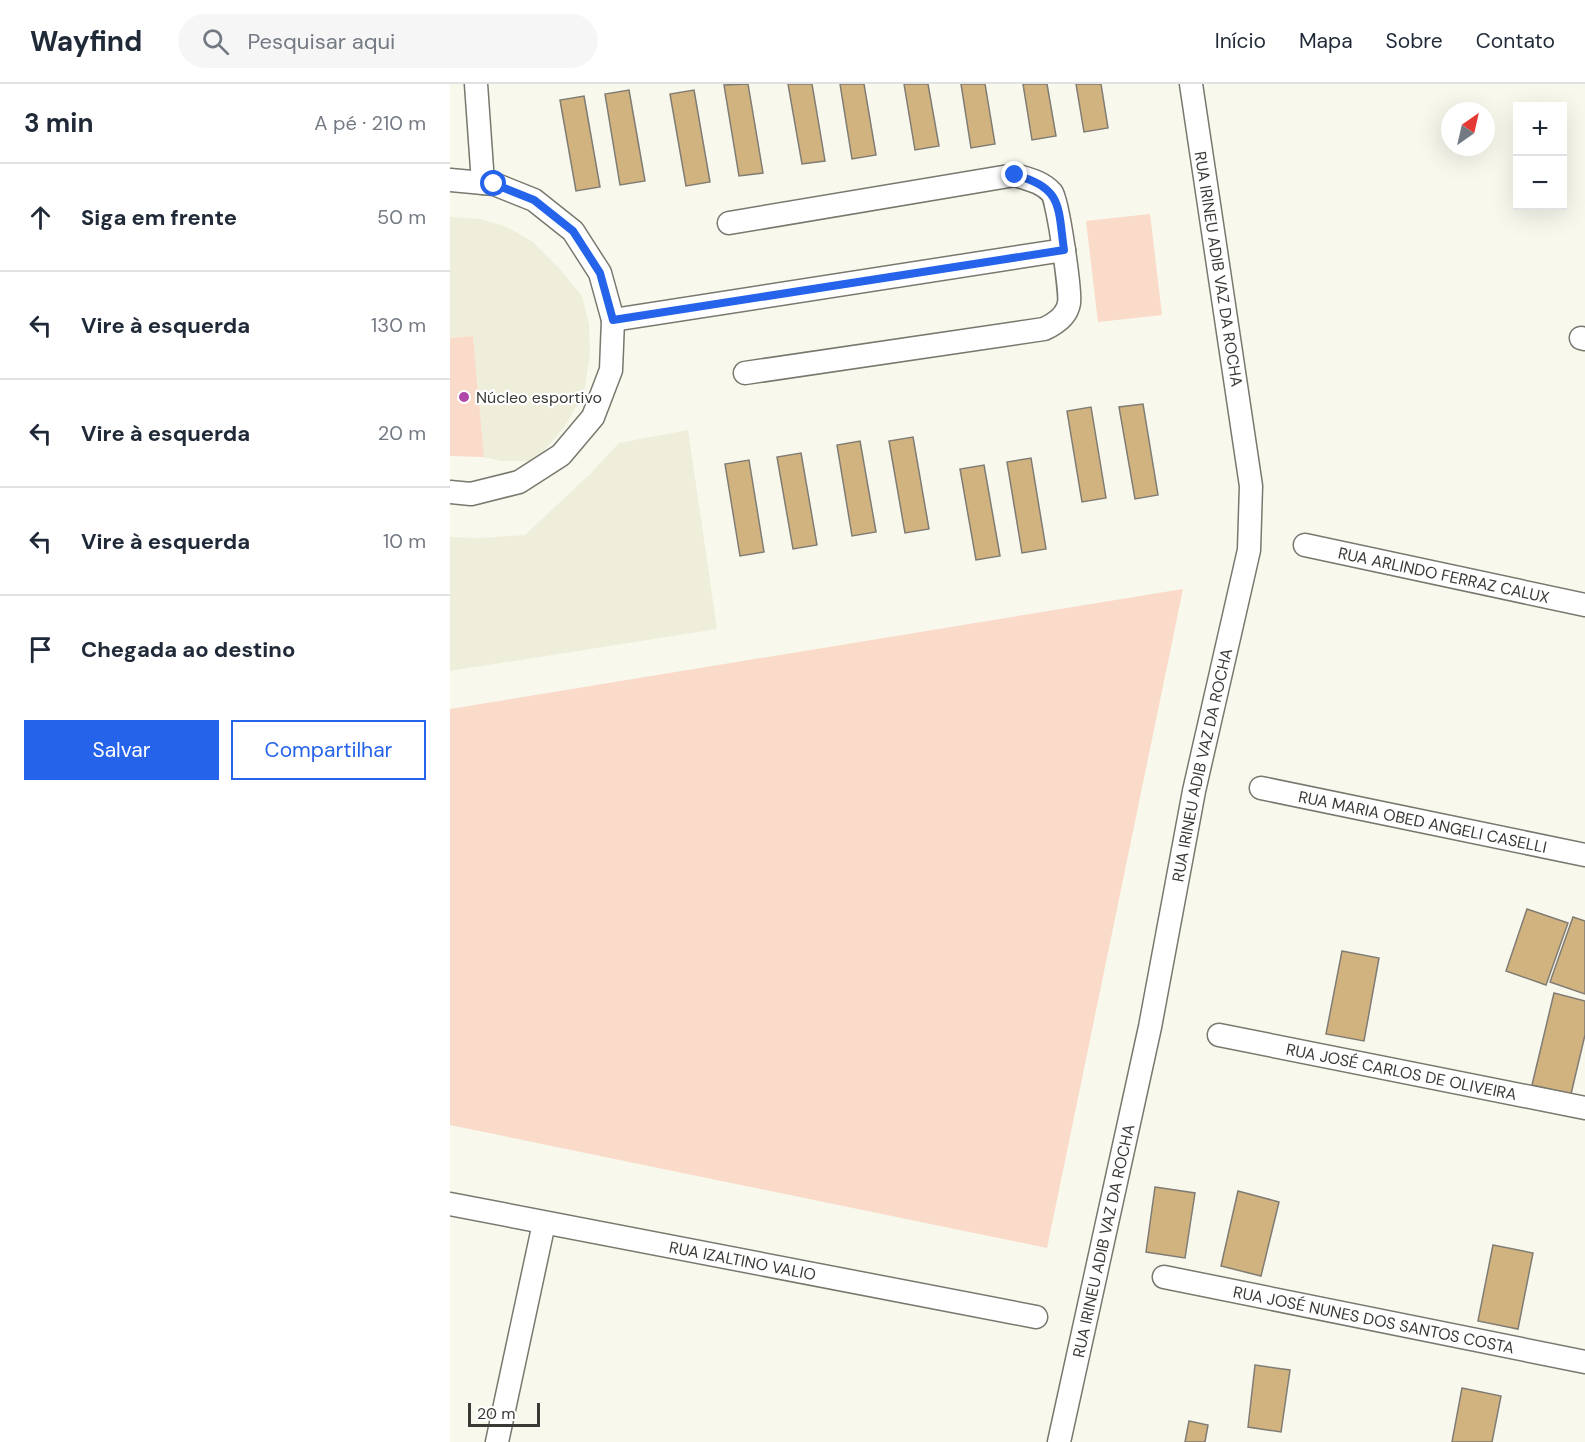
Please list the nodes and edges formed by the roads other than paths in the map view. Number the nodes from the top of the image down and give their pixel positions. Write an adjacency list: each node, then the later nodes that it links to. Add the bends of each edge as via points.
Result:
1 (476, 84): 4 (street)
2 (1191, 84): 22 (street, RUA IRINEU ADIB VAZ DA ROCHA, via 1251,486 1249,550 1194,791 1150,1027)
3 (450, 180): 4 (street)
4 (483, 183): 7 (street, via 534,200 573,231 600,273)
5 (729, 223): 6 (street, via 1015,175 1035,180 1052,193 1058,206)
6 (1064, 250): 7 (street); 8 (street, via 1069,303 1056,323 1044,329)
7 (613, 320): 9 (street, via 611,370 593,417 561,455 519,482 471,494)
8 (745, 374)
9 (450, 492)
10 (1305, 545): 11 (street, RUA ARLINDO FERRAZ CALUX)
11 (1585, 605)
12 (1261, 788): 13 (street, RUA MARIA OBED ANGELI CASELLI)
13 (1585, 855)
14 (1219, 1035): 15 (street, RUA JOSÉ CARLOS DE OLIVEIRA)
15 (1585, 1108)
16 (450, 1204): 17 (street, RUA IZALTINO VALIO)
17 (544, 1223): 19 (street, RUA IZALTINO VALIO); 21 (street)
18 (1164, 1277): 20 (street, RUA JOSÉ NUNES DOS SANTOS COSTA)
19 (1036, 1317)
20 (1585, 1362)
21 (497, 1442)
22 (1059, 1442)

